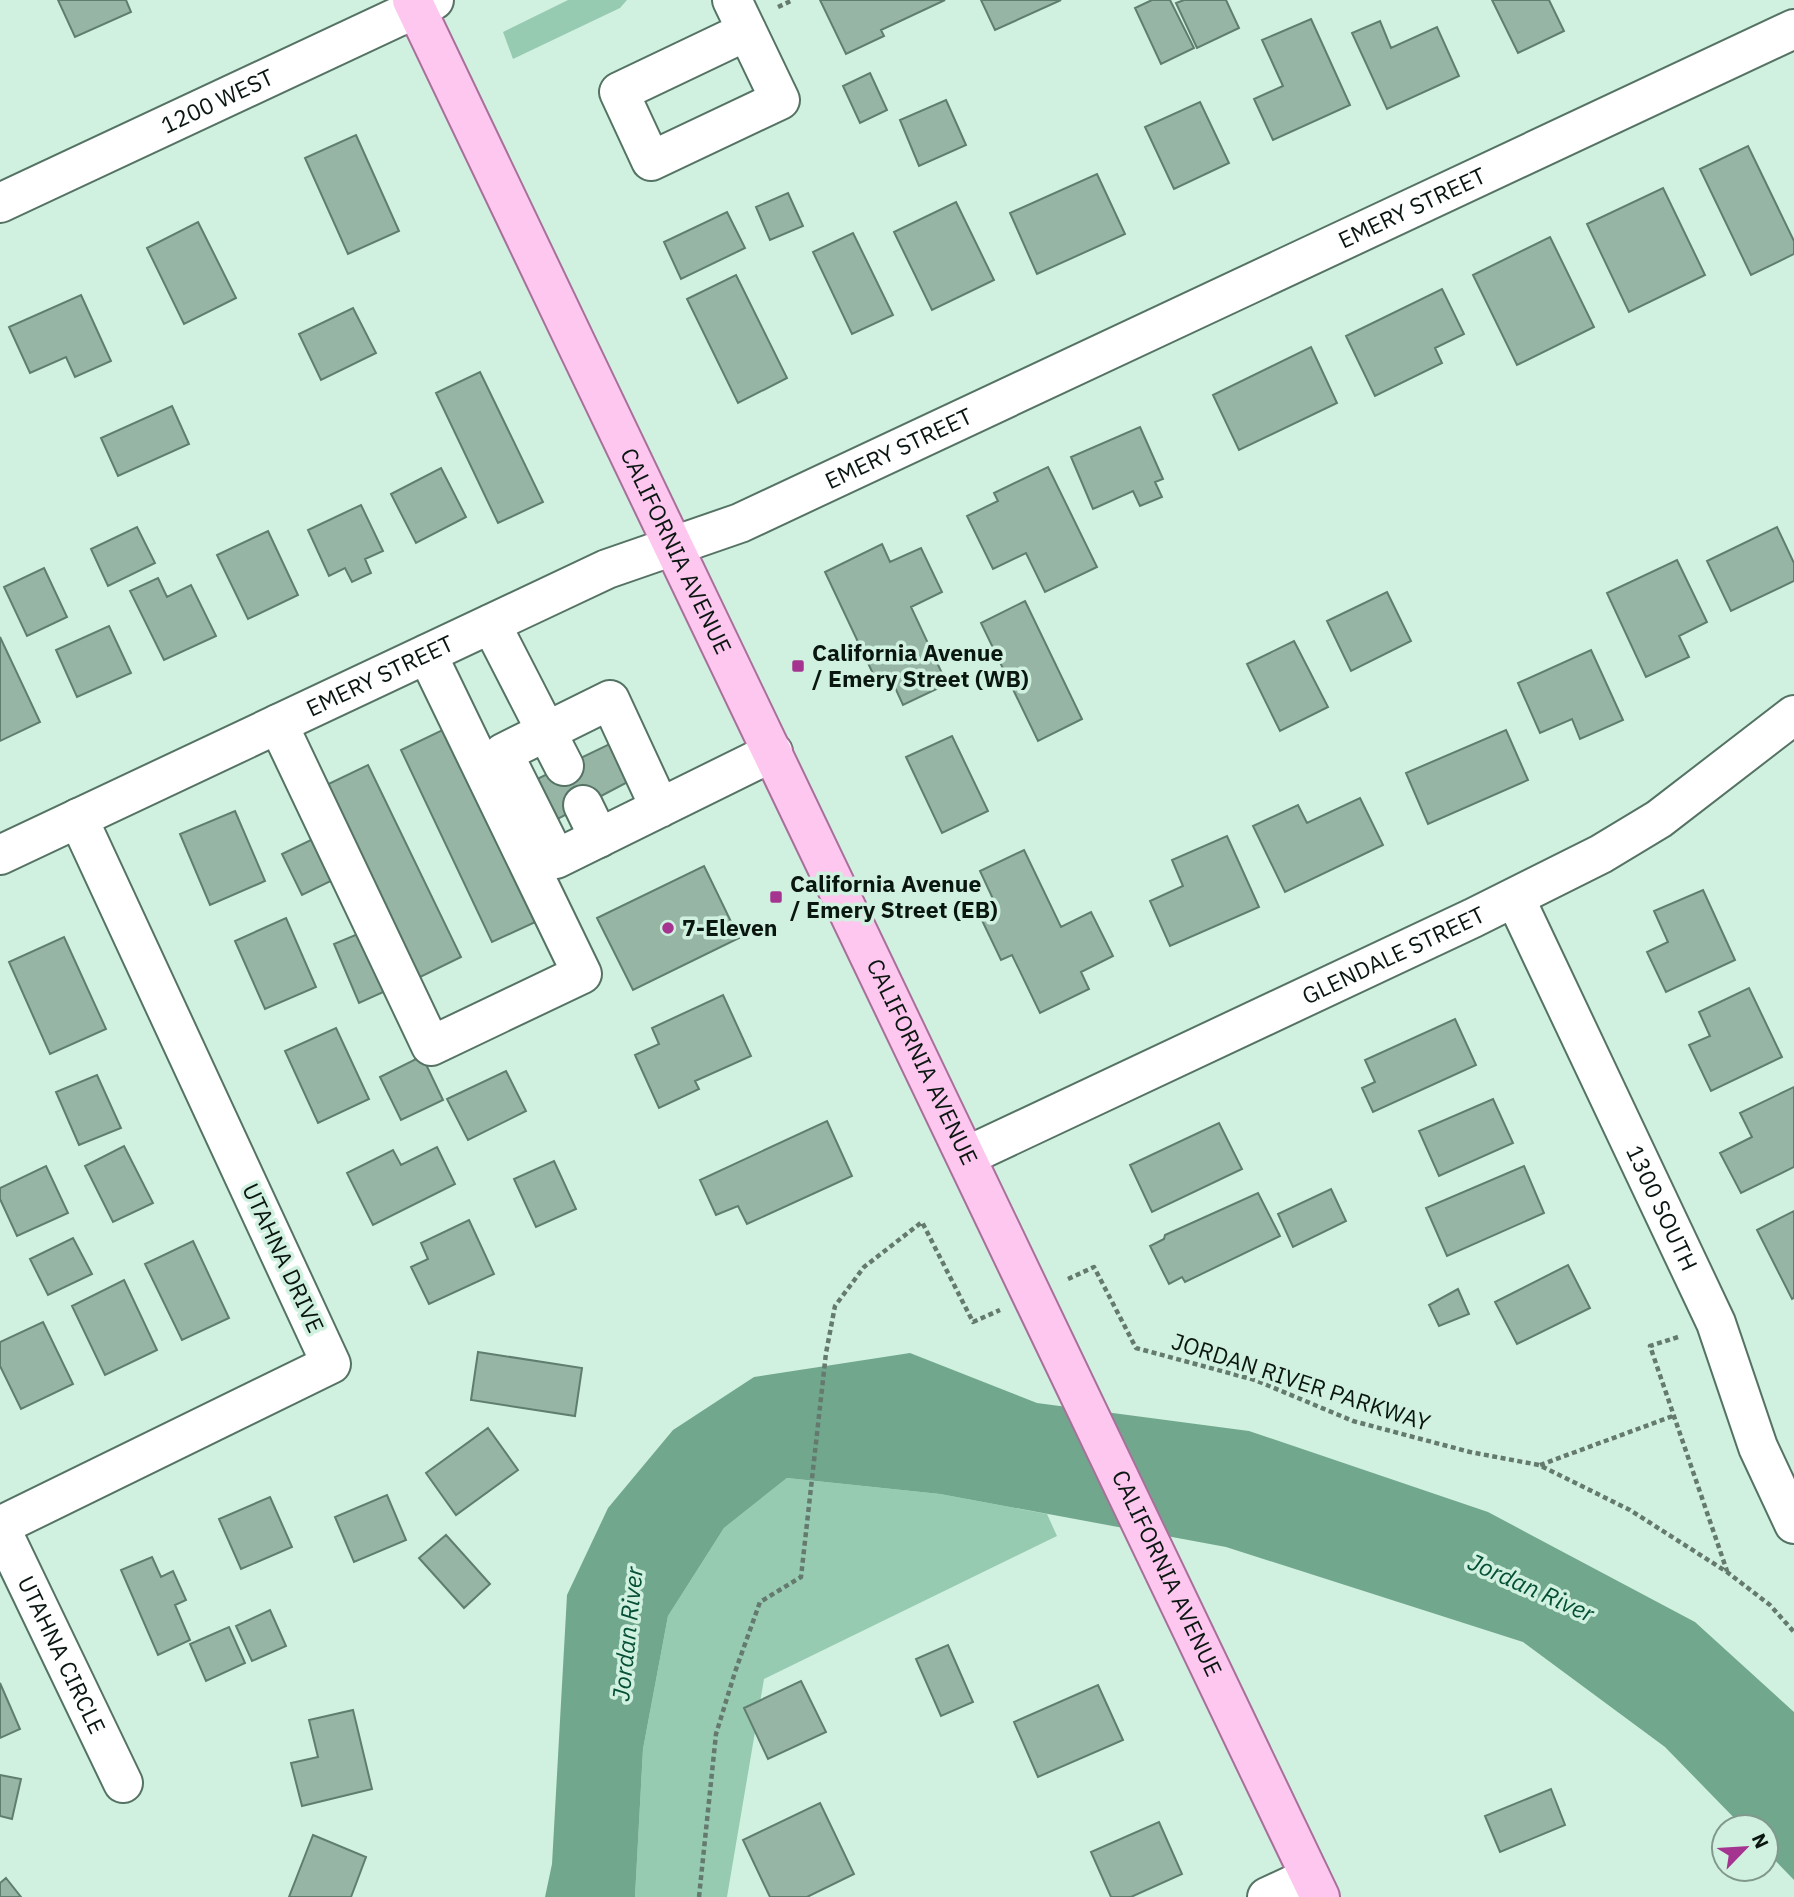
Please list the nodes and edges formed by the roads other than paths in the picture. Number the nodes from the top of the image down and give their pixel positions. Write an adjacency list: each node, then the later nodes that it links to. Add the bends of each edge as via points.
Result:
1 (1786, 0): 3 (street)
2 (421, 3): 5 (street, 1200 WEST); 6 (main road, CALIFORNIA AVENUE)
3 (1794, 17)
4 (1794, 29): 6 (street, EMERY STREET, via 740,523)
5 (0, 203)
6 (671, 545): 7 (street, EMERY STREET, via 607,569); 12 (main road, CALIFORNIA AVENUE)
7 (491, 624): 8 (street, EMERY STREET); 11 (street)
8 (428, 654): 10 (street, EMERY STREET); 10 (street, via 582,974 431,1046)
9 (1794, 715): 17 (street, GLENDALE STREET, via 1659,819)
10 (278, 724): 15 (street, EMERY STREET)
11 (546, 732): 13 (street); 14 (street, via 610,701); 14 (street, via 503,753 556,859 591,822)
12 (773, 752): 14 (street); 18 (main road, CALIFORNIA AVENUE)
13 (564, 766)
14 (660, 808)
15 (78, 818): 16 (street, EMERY STREET); 20 (street, UTAHNA DRIVE, via 331,1364)
16 (0, 855)
17 (1515, 898): 18 (street, GLENDALE STREET); 19 (street, 1300 SOUTH, via 1716,1323 1758,1447)
18 (969, 1155): 22 (main road, CALIFORNIA AVENUE)
19 (1794, 1524)
20 (0, 1526): 21 (street, UTAHNA CIRCLE)
21 (123, 1783)
22 (1315, 1887): 23 (street)
23 (1267, 1897)

